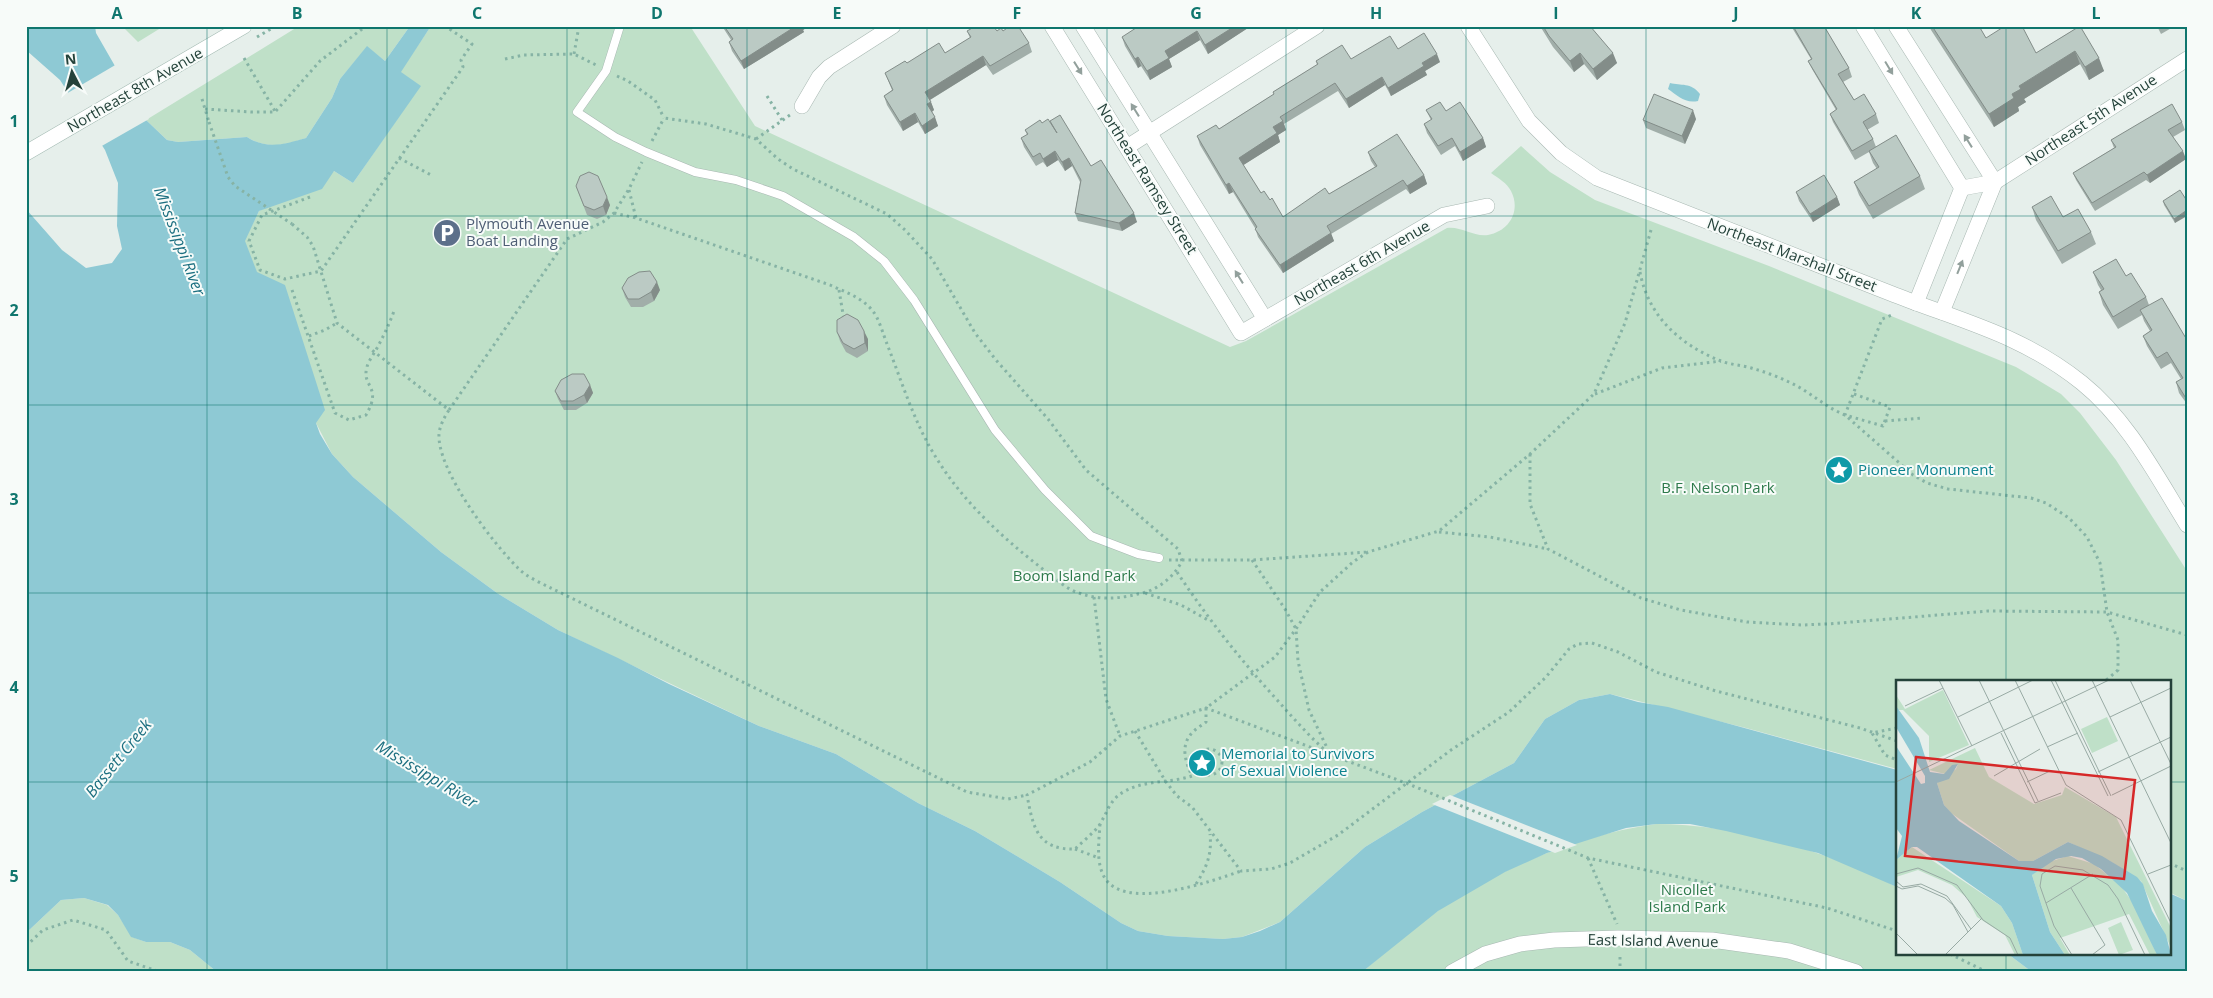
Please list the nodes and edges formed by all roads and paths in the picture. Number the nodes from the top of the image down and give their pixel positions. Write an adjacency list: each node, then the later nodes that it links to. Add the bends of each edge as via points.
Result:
1 (244, 26): 30 (street, Northeast 8th Avenue)
2 (366, 26): 23 (path, via 320,61)
3 (445, 26): 31 (path, via 472,44 461,60 463,67)
4 (580, 26): 13 (path)
5 (620, 26): 29 (lane, via 606,71 577,112 615,138)
6 (893, 26): 21 (street, via 829,67 819,77)
7 (1052, 26): 28 (street, Northeast Ramsey Street, one-way to 28)
8 (1083, 26): 26 (street, Northeast Ramsey Street, one-way to 8)
9 (1317, 26): 26 (street)
10 (1468, 26): 45 (street, Northeast Marshall Street, via 1529,121 1561,152 1597,178)
11 (1863, 26): 34 (street, one-way to 34)
12 (1896, 26): 33 (street, one-way to 12)
13 (574, 54): 15 (path, via 524,55); 17 (path)
14 (244, 58): 23 (path)
15 (506, 59)
16 (2187, 59): 33 (street, Northeast 5th Avenue)
17 (595, 65)
18 (615, 75): 24 (path, via 654,100)
19 (768, 96): 25 (path)
20 (202, 99): 22 (path)
21 (802, 106): 25 (path)
22 (205, 109): 23 (path); 42 (path, bridge, via 228,176 235,186 307,237)
23 (275, 112)
24 (664, 118): 27 (path, via 706,124); 29 (path)
25 (782, 120): 27 (path)
26 (1149, 132): 28 (street); 49 (street, Northeast Ramsey Street, one-way to 26)
27 (756, 139): 69 (path, via 793,169 880,210 905,230 932,259 975,333 1048,419 1086,470 1178,549)
28 (1127, 147): 52 (street, Northeast Ramsey Street)
29 (646, 152): 35 (path); 67 (lane, via 695,172 736,180 783,196 854,237 884,261 914,300 995,430 1045,490 1091,536 1138,554)
30 (26, 153)
31 (399, 158): 32 (path); 42 (path)
32 (433, 176)
33 (1995, 182): 34 (street, Northeast 5th Avenue); 47 (street, one-way to 33)
34 (1962, 188): 45 (street)
35 (629, 189): 38 (path); 39 (path)
36 (310, 197): 42 (path, via 262,215 249,241 260,270 285,279)
37 (1487, 206): 49 (street, Northeast 6th Avenue, via 1444,215)
38 (614, 213): 39 (path); 58 (path, via 603,222 567,239)
39 (636, 218): 43 (path)
40 (1651, 230): 41 (path)
41 (1640, 269): 55 (path, via 1645,294 1666,327); 56 (path, via 1626,323)
42 (321, 271): 50 (path)
43 (839, 289): 51 (path); 72 (path, via 856,296 873,311 937,460 976,509 1015,547 1058,581 1078,593)
44 (292, 290): 53 (path)
45 (1916, 303): 47 (street, Northeast Marshall Street)
46 (394, 311): 54 (path)
47 (1942, 312): 63 (street, Northeast Marshall Street, via 2008,336 2047,357 2083,384 2115,416 2142,452)
48 (1892, 315): 57 (path, via 1882,319)
49 (1265, 319): 52 (street, Northeast 6th Avenue)
50 (337, 323): 53 (path); 54 (path)
51 (845, 324)
52 (1241, 333)
53 (309, 336): 54 (path, via 335,414 349,420 366,415 373,402 366,368)
54 (375, 353): 58 (path)
55 (1721, 361): 56 (path, via 1662,368); 59 (path, via 1790,382)
56 (1594, 394): 62 (path)
57 (1854, 394): 59 (path); 61 (path, via 1890,408)
58 (450, 410): 91 (path, via 442,422 440,434 448,470 483,527 518,568 553,589 967,792 1008,799)
59 (1845, 415): 61 (path, via 1883,426); 73 (path, via 1927,484 2031,498 2058,510 2087,537 2100,563)
60 (1922, 418): 61 (path)
61 (1885, 421)
62 (1530, 454): 64 (path); 65 (path, via 1530,504)
63 (2187, 524)
64 (1438, 531): 65 (path); 66 (path)
65 (1548, 549): 73 (path, via 1642,598 1681,610 1747,622 1819,625 1988,611)
66 (1368, 552): 68 (path); 75 (path, via 1320,592)
67 (1159, 558): 69 (path)
68 (1252, 560): 69 (path); 75 (path)
69 (1182, 561): 70 (path)
70 (1177, 572): 71 (path); 74 (path)
71 (1144, 593): 72 (path, via 1121,598); 74 (path, via 1181,605)
72 (1094, 597): 83 (path, via 1106,699)
73 (2107, 612): 76 (path); 78 (path, via 2118,640 2119,664 2115,674)
74 (1209, 620): 77 (path)
75 (1296, 629): 77 (path, via 1275,657); 85 (path, via 1298,661 1308,710)
76 (2187, 635)
77 (1252, 673): 79 (path); 85 (path)
78 (2107, 680)
79 (1206, 708): 81 (path); 85 (path); 88 (path, via 1206,722 1186,742 1186,761)
80 (1896, 728): 82 (path)
81 (1135, 731): 83 (path); 89 (path)
82 (1872, 733): 84 (path); 86 (path, via 1885,755); 90 (path, via 1656,672 1618,652 1592,643 1578,644 1569,649 1546,677 1509,712)
83 (1120, 736): 91 (path, via 1090,762)
84 (1896, 741)
85 (1330, 755): 90 (path)
86 (1896, 760)
87 (1199, 771): 87 (path, via 1195,763 1200,751 1209,748 1217,751 1222,758 1219,771 1211,775); 88 (path)
88 (1192, 776): 89 (path)
89 (1166, 782): 92 (path, via 1126,790 1113,800); 93 (path, via 1192,807)
90 (1406, 783): 96 (path); 98 (path, via 1312,852 1271,869)
91 (1027, 795): 94 (path, via 1034,826 1046,842 1063,849)
92 (1100, 824): 94 (path); 95 (path)
93 (1210, 833): 98 (path); 100 (path, via 1207,868)
94 (1076, 849): 95 (path)
95 (1099, 858): 100 (path, via 1107,881 1118,890 1145,894)
96 (1588, 858): 101 (path); 102 (path, via 1827,908)
97 (2170, 864): 99 (path)
98 (1241, 871): 100 (path)
99 (2187, 871)
100 (1196, 884)
101 (1618, 926)
102 (1896, 931)
103 (26, 946): 106 (path, via 43,930 72,920 106,930 128,961)
104 (1954, 956): 110 (path)
105 (1620, 957): 108 (path)
106 (160, 972)
107 (1452, 972): 109 (street, East Island Avenue, via 1485,954 1520,944 1618,938 1712,940 1788,951)
108 (1620, 972)
109 (1856, 972)
110 (1987, 972)

